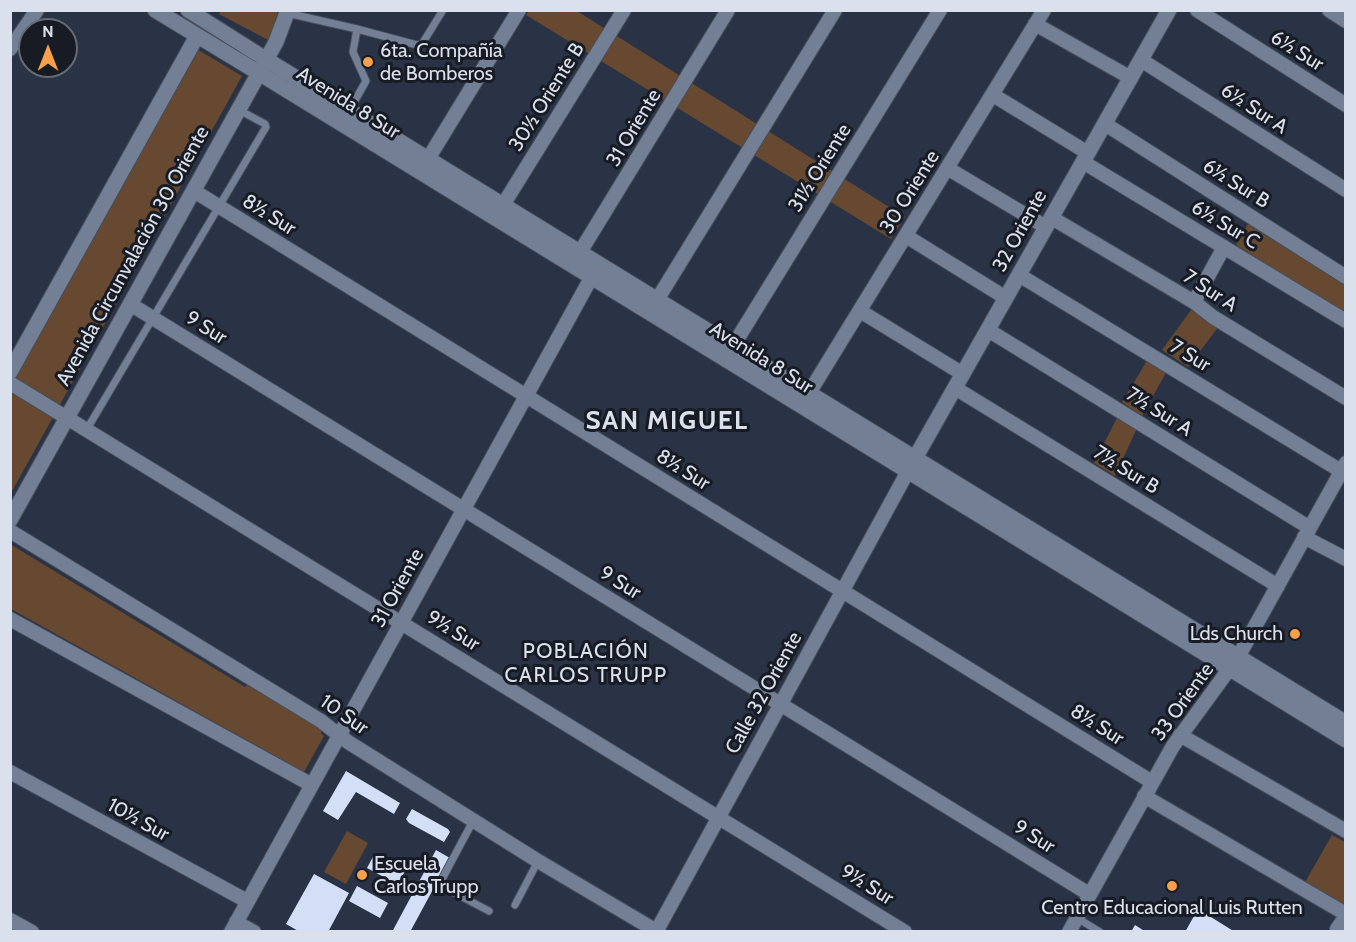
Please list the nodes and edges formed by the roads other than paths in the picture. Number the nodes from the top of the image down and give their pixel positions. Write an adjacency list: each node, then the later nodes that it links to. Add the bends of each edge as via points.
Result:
1 (37, 10): 20 (street)
2 (155, 10): 19 (street, Avenida 8 Sur)
3 (188, 10): 15 (street, Avenida 8 Sur)
4 (443, 10): 18 (lane, via 422,44)
5 (519, 10): 30 (street)
6 (624, 10): 34 (street, 30½ Oriente B)
7 (728, 10): 39 (street, 31 Oriente)
8 (835, 10): 44 (street)
9 (940, 10): 51 (street, 31½ Oriente)
10 (1044, 10): 17 (street, 30 Oriente)
11 (1169, 10): 21 (street, 32 Oriente)
12 (1197, 10): 25 (street, 6½ Sur)
13 (1329, 10): 16 (street)
14 (287, 12): 18 (lane); 22 (street, Avenida Circunvalación 30 Oriente)
15 (209, 16): 19 (street); 22 (street, Avenida 8 Sur)
16 (1346, 21)
17 (1035, 24): 23 (street); 24 (street, 30 Oriente)
18 (357, 29): 27 (lane, via 353,52 366,81)
19 (196, 36): 22 (street, Avenida 8 Sur); 52 (street)
20 (10, 49)
21 (1141, 60): 23 (street, 32 Oriente); 32 (street, 6½ Sur A)
22 (263, 66): 26 (street, Avenida Circunvalación 30 Oriente); 27 (street, Avenida 8 Sur)
23 (1131, 78): 28 (street, 32 Oriente)
24 (993, 95): 29 (street, 6½ Sur C); 31 (street, 30 Oriente)
25 (1346, 105)
26 (239, 110): 33 (street, Avenida Circunvalación 30 Oriente); 35 (lane, via 266,127)
27 (345, 117): 30 (street, Avenida 8 Sur); 39 (street, Avenida 8 Sur)
28 (1105, 124): 29 (street, 32 Oriente); 42 (street, 6½ Sur B)
29 (1085, 158): 36 (street, 32 Oriente); 38 (street, 6½ Sur C)
30 (428, 159): 34 (street, Avenida 8 Sur)
31 (947, 168): 36 (street, 7 Sur A); 37 (street, 30 Oriente)
32 (1346, 190)
33 (194, 191): 35 (street, 8½ Sur); 46 (street, Avenida Circunvalación 30 Oriente)
34 (503, 205): 39 (street, Avenida 8 Sur)
35 (218, 206): 48 (lane); 56 (street, 8½ Sur)
36 (1049, 222): 41 (street, 32 Oriente); 45 (street, 7 Sur A)
37 (906, 236): 43 (street); 47 (street, 30 Oriente)
38 (1224, 247): 45 (street); 49 (street, 6½ Sur C)
39 (576, 259): 40 (street, Avenida 8 Sur)
40 (595, 271): 44 (street, Avenida 8 Sur); 56 (street, 31 Oriente); 62 (street, Avenida 8 Sur)
41 (1019, 275): 43 (street, 32 Oriente); 61 (street, 7 Sur)
42 (1346, 277)
43 (1006, 298): 50 (street, 32 Oriente)
44 (657, 300): 51 (street, Avenida 8 Sur)
45 (1194, 302): 57 (street, 7 Sur A)
46 (130, 304): 48 (street, 9 Sur); 58 (street, Avenida Circunvalación 30 Oriente)
47 (860, 311): 53 (street, 7½ Sur B); 55 (street, 30 Oriente)
48 (152, 318): 59 (lane); 63 (street, 9 Sur)
49 (1346, 321)
50 (988, 330): 53 (street, 32 Oriente); 66 (street, 7½ Sur A)
51 (733, 346): 55 (street, Avenida 8 Sur)
52 (10, 372)
53 (959, 381): 60 (street, 32 Oriente); 68 (street, 7½ Sur B)
54 (10, 383): 58 (street, 9½ Sur)
55 (809, 393): 60 (street, Avenida 8 Sur)
56 (526, 396): 63 (street, 31 Oriente); 69 (street, 8½ Sur)
57 (1346, 398)
58 (68, 417): 59 (street, 9½ Sur); 64 (street, Avenida Circunvalación 30 Oriente)
59 (87, 429): 71 (street, 9½ Sur)
60 (915, 458): 62 (street, 32 Oriente); 72 (street, Avenida 8 Sur)
61 (1343, 467): 66 (street, 33 Oriente)
62 (907, 473): 69 (street, Calle 32 Oriente); 73 (street, Avenida 8 Sur)
63 (464, 509): 71 (street, 31 Oriente); 74 (street, 9 Sur)
64 (10, 520)
65 (10, 531): 76 (street, 10 Sur)
66 (1307, 532): 67 (street, 7½ Sur A); 68 (street, 33 Oriente)
67 (1346, 559)
68 (1278, 586): 72 (street, 33 Oriente)
69 (842, 591): 74 (street, Calle 32 Oriente); 80 (street, 8½ Sur)
70 (10, 619): 81 (street)
71 (401, 622): 76 (street, 31 Oriente); 83 (street, 9½ Sur)
72 (1238, 657): 73 (street, 33 Oriente); 75 (street, Avenida 8 Sur)
73 (1230, 670): 77 (street, 33 Oriente); 78 (street, Avenida 8 Sur)
74 (780, 704): 83 (street, Calle 32 Oriente); 87 (street, 9 Sur)
75 (1346, 723)
76 (339, 735): 81 (street, 31 Oriente); 84 (street, 10 Sur)
77 (1180, 735): 80 (street, 33 Oriente); 85 (street)
78 (1346, 740)
79 (10, 772): 88 (street, 10½ Sur)
80 (1152, 782): 82 (street, 33 Oriente)
81 (312, 785): 88 (street, 31 Oriente)
82 (1144, 796): 87 (street, 33 Oriente); 91 (street)
83 (718, 817): 96 (street, Calle 32 Oriente); 99 (street, 9½ Sur)
84 (473, 820): 86 (street, 10 Sur); 90 (lane, via 441,881 449,890)
85 (1346, 831)
86 (538, 861): 89 (lane); 96 (street, 10 Sur)
87 (1089, 894): 92 (street, 33 Oriente)
88 (247, 902): 94 (street, 31 Oriente)
89 (514, 905)
90 (489, 911)
91 (1346, 915): 95 (street)
92 (1077, 918): 100 (street, 33 Oriente); 101 (lane)
93 (10, 920): 97 (street)
94 (234, 926): 98 (street)
95 (1337, 929)
96 (656, 931)
97 (32, 932)
98 (254, 932)
99 (905, 932)
100 (1069, 932)
101 (1100, 932)

